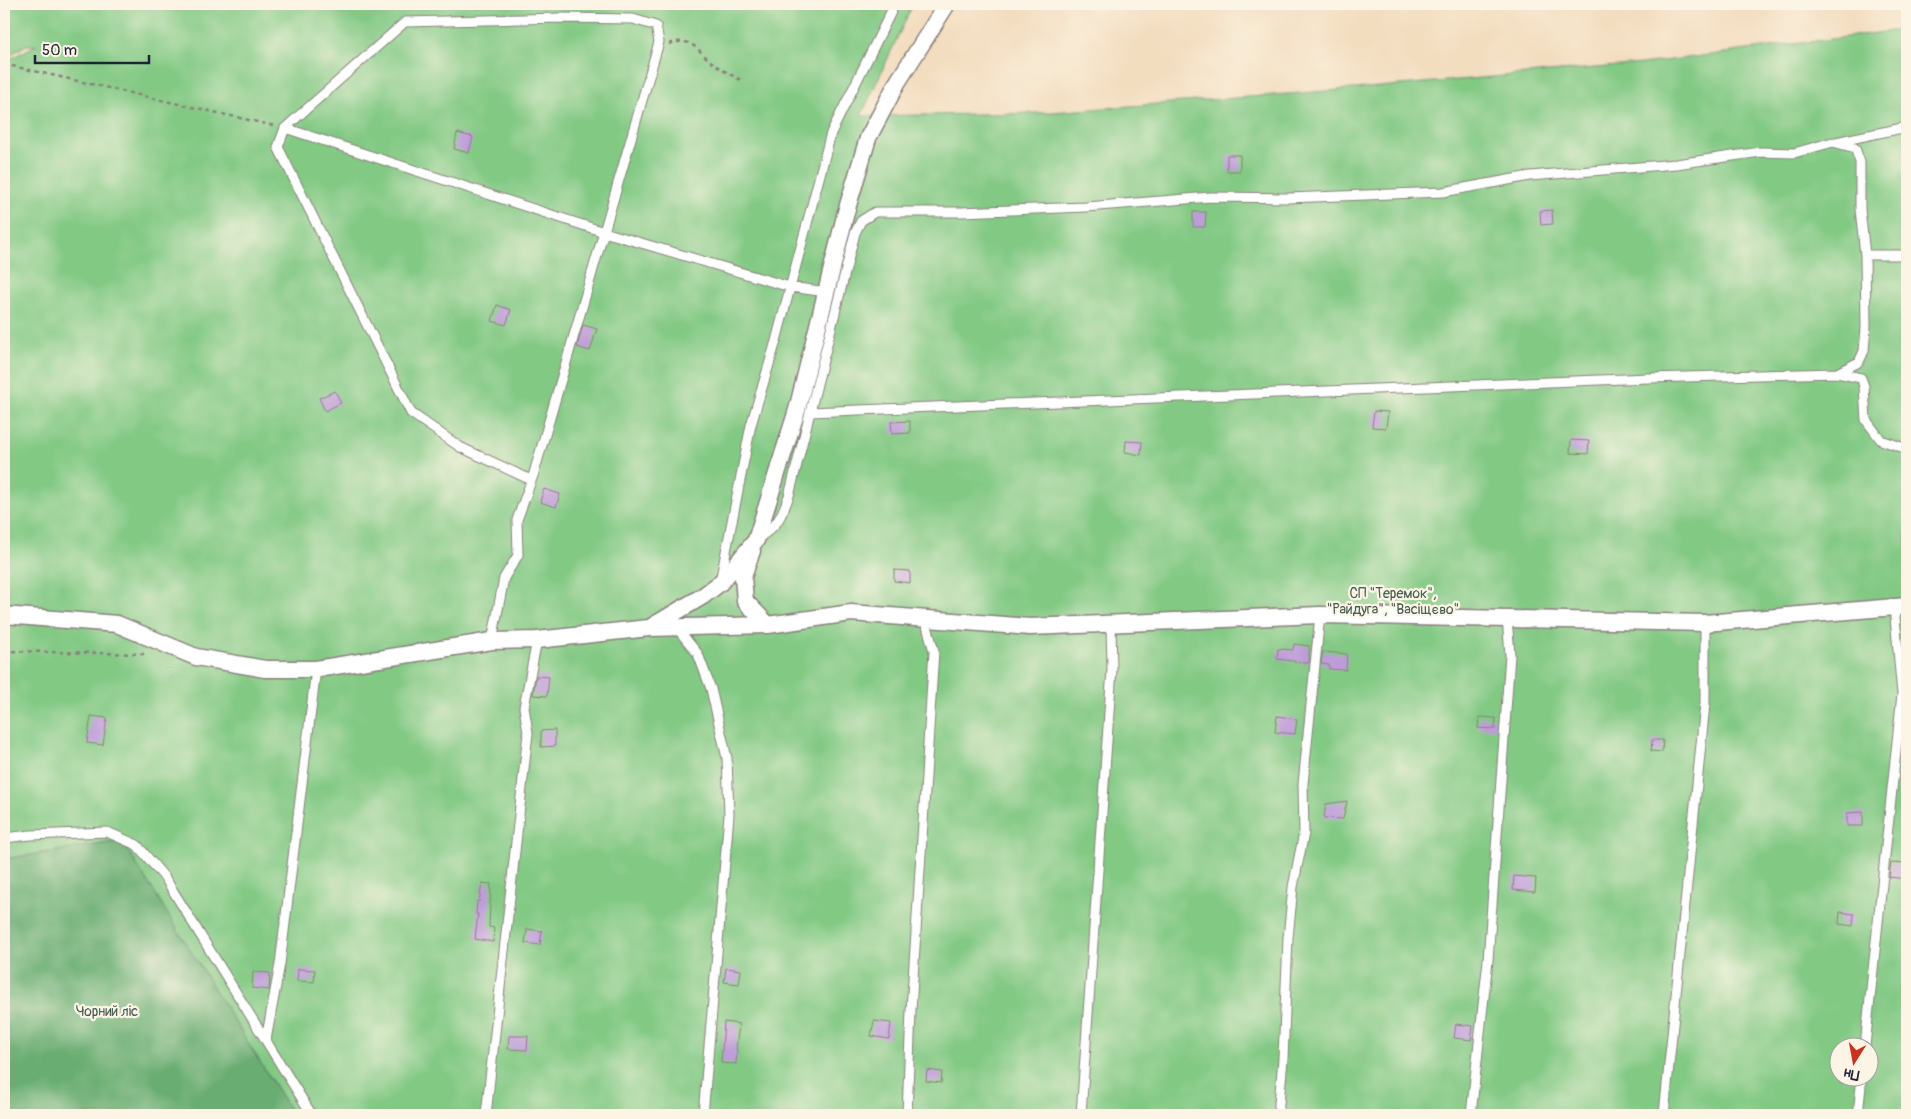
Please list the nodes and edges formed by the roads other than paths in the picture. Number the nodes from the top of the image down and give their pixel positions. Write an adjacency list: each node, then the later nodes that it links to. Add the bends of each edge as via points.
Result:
1 (895, 4): 9 (lane, via 831,133)
2 (947, 4): 10 (street, via 897,82 868,138)
3 (1907, 127): 5 (lane)
4 (285, 128): 6 (lane); 6 (lane, via 405,22 633,19 656,26 659,42); 14 (lane, via 278,147 411,414 460,447)
5 (1834, 142): 7 (lane, via 1855,148 1860,162 1860,209); 12 (lane, via 1794,153 1761,152 1676,164 1530,176 1443,192 1288,198 1211,197 1086,207 875,212 860,221 855,233)
6 (604, 232): 9 (lane); 14 (lane)
7 (1865, 254): 8 (lane); 11 (lane, via 1864,351 1859,362)
8 (1907, 255)
9 (790, 287): 10 (lane); 16 (lane, via 751,424)
10 (827, 292): 15 (street, via 797,410)
11 (1837, 373): 12 (lane); 13 (lane, via 1861,378 1866,420 1881,440)
12 (810, 412): 15 (lane, via 780,520)
13 (1907, 449)
14 (531, 480): 28 (lane, via 517,520 518,555 504,578)
15 (756, 540): 16 (street); 24 (street, via 744,577 745,601)
16 (720, 582): 26 (street, via 703,596)
17 (1901, 606): 22 (street); 31 (lane, via 1902,694)
18 (4, 615): 29 (street, via 117,624 196,658 265,669)
19 (1320, 615): 20 (street); 23 (street); 39 (lane, via 1304,784 1304,833 1293,887 1288,938 1284,1059)
20 (1507, 618): 22 (street); 40 (lane, via 1510,655 1490,941)
21 (925, 619): 23 (street, via 1030,627); 24 (street, via 852,613); 37 (lane, via 934,651)
22 (1705, 623): 41 (lane, via 1705,704)
23 (1111, 624): 38 (lane, via 1112,669)
24 (768, 625): 25 (street)
25 (676, 627): 26 (street); 36 (lane, via 698,654 711,689 727,758 728,815)
26 (649, 628): 27 (street)
27 (537, 640): 28 (street); 35 (lane, via 524,707 528,732)
28 (492, 641): 29 (street)
29 (316, 670): 32 (lane, via 280,964)
30 (4, 838): 32 (lane, via 106,832 137,845 166,878)
31 (1866, 1036)
32 (266, 1040): 34 (lane)
33 (1861, 1086): 42 (lane)
34 (312, 1115)
35 (486, 1115)
36 (704, 1115)
37 (907, 1115)
38 (1081, 1115)
39 (1278, 1115)
40 (1471, 1115)
41 (1664, 1115)
42 (1858, 1115)

